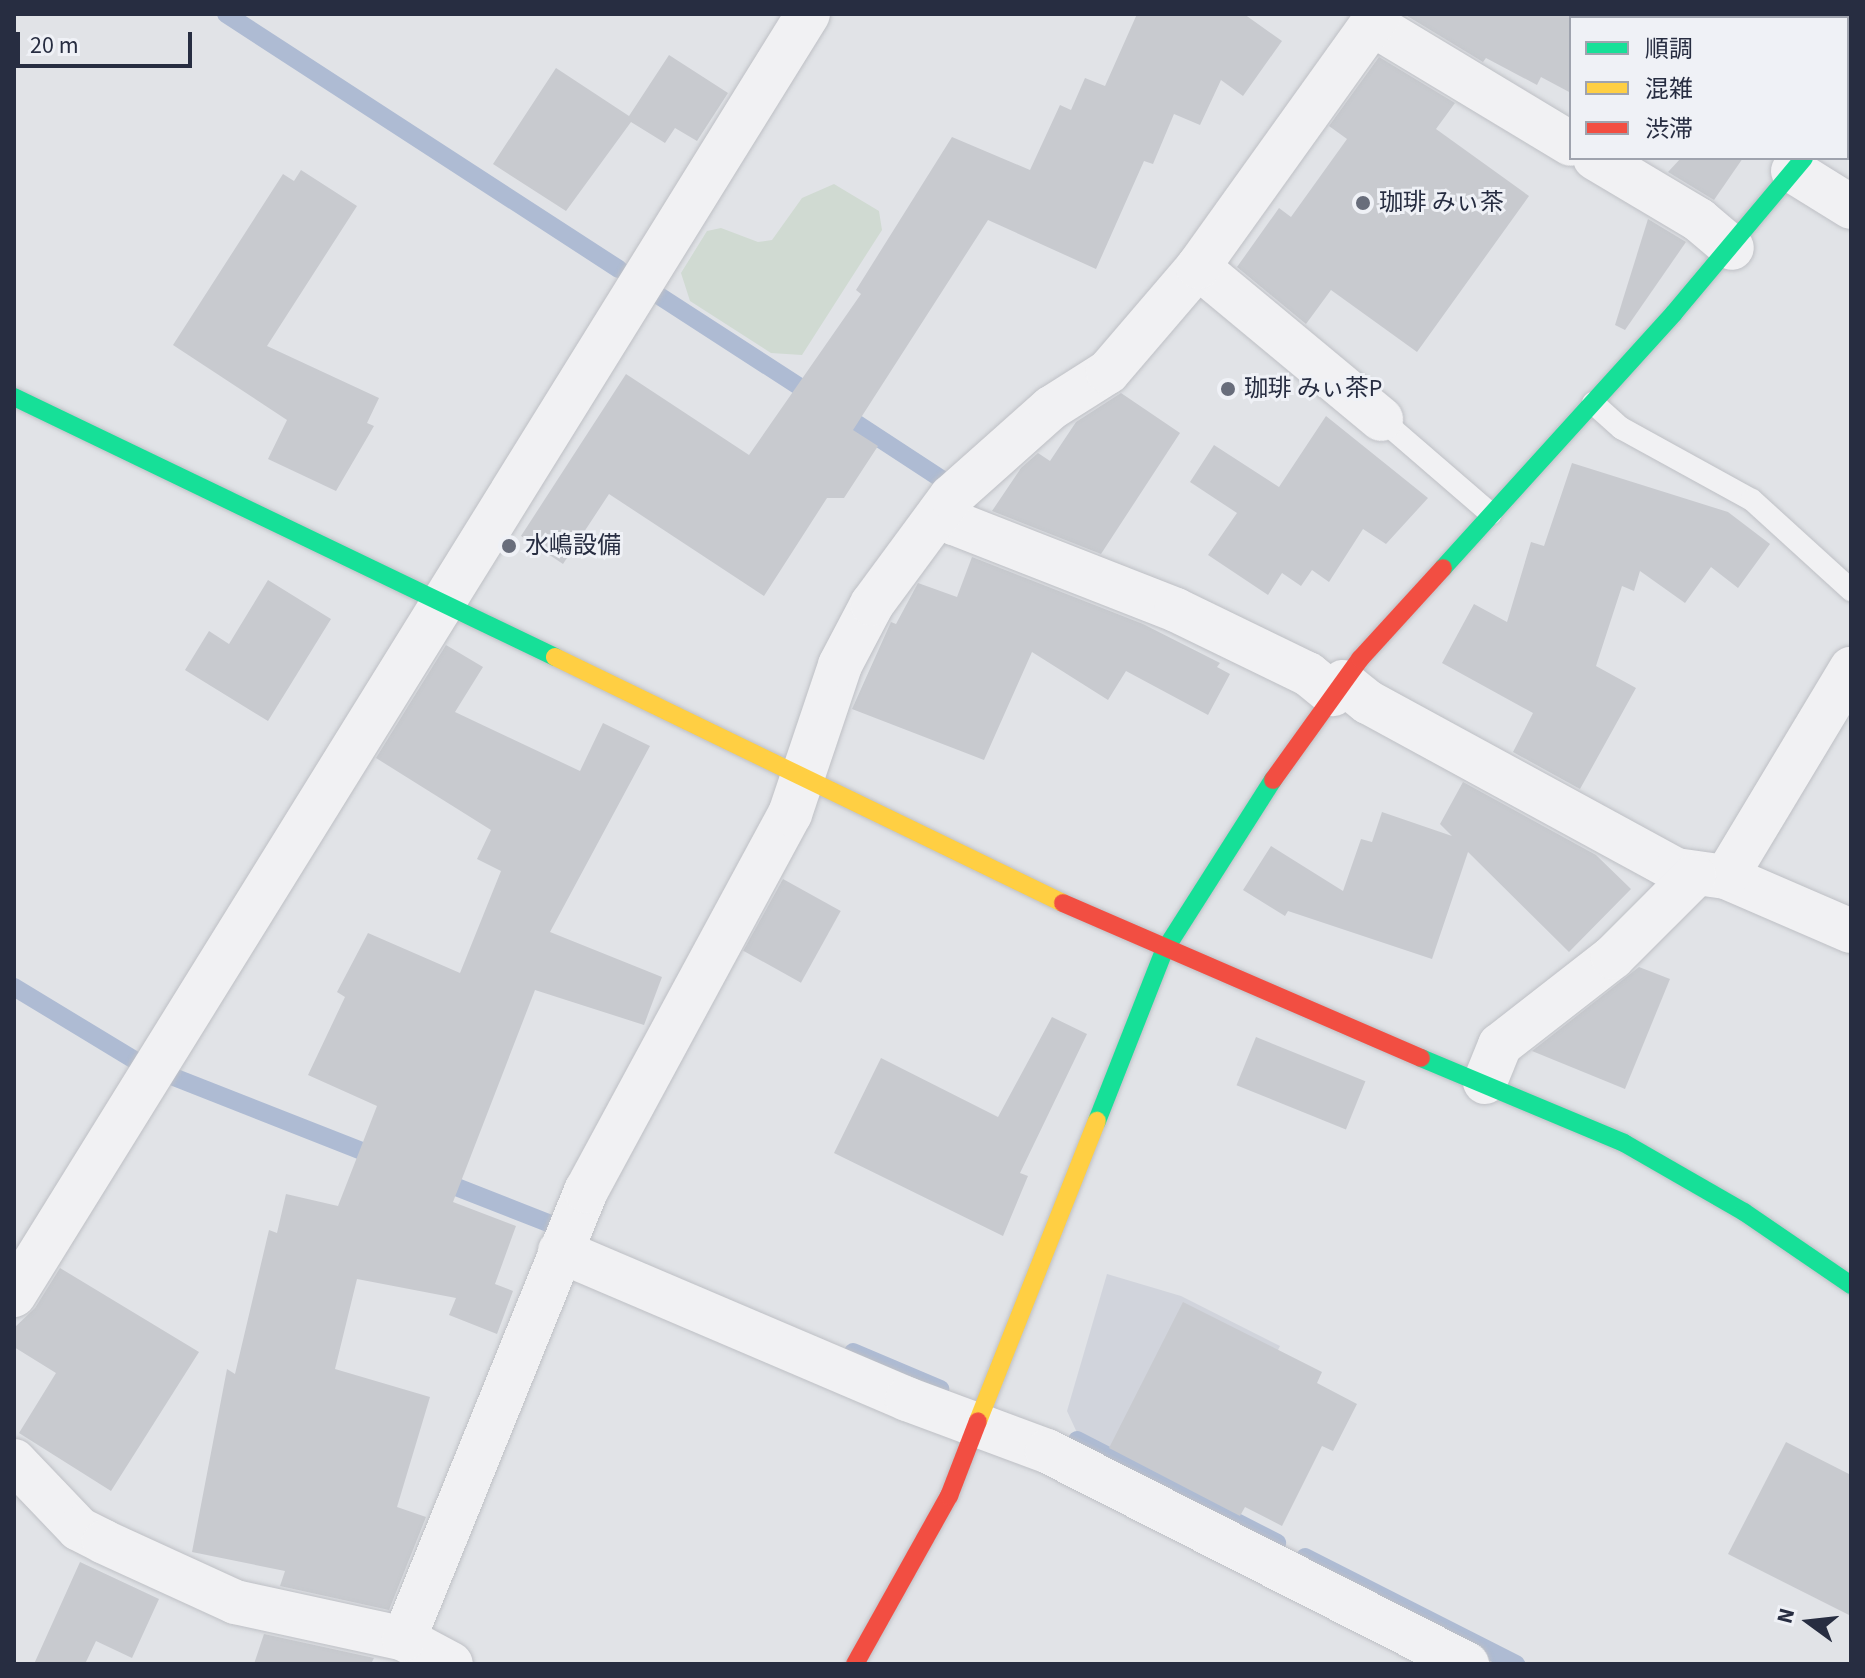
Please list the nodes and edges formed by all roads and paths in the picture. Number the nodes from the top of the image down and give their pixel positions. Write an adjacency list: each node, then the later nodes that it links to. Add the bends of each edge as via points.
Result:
1 (808, 14): 15 (street)
2 (1375, 19): 3 (street); 8 (street)
3 (1569, 143)
4 (1598, 160): 7 (street, via 1699,220)
5 (1798, 164): 6 (street); 7 (street)
6 (1851, 207)
7 (1732, 248): 10 (street)
8 (1198, 267): 11 (street); 12 (street, via 1108,372 999,451)
9 (14, 397): 15 (street)
10 (1593, 403): 13 (street); 14 (lane, via 1621,428 1752,500)
11 (1381, 419): 13 (lane)
12 (941, 511): 17 (street, via 954,523 1153,599); 18 (street, via 872,604 840,665)
13 (1491, 514): 17 (street)
14 (1851, 590)
15 (441, 601): 18 (street); 25 (street)
16 (1851, 669): 19 (street)
17 (1338, 688): 19 (street); 21 (street)
18 (802, 775): 21 (street); 23 (street, via 790,814 586,1191)
19 (1710, 876): 20 (street); 22 (street, via 1500,1045)
20 (1851, 931)
21 (1164, 951): 22 (street); 26 (street)
22 (1485, 1082): 24 (street, via 1684,1176)
23 (560, 1251): 26 (street); 28 (street)
24 (1851, 1285)
25 (14, 1295)
26 (977, 1424): 29 (street, via 1047,1451); 31 (street, via 921,1553)
27 (14, 1461): 28 (street, via 79,1529 235,1602)
28 (404, 1639): 30 (street)
29 (1423, 1654): 32 (street)
30 (451, 1664)
31 (855, 1664)
32 (1467, 1664)

